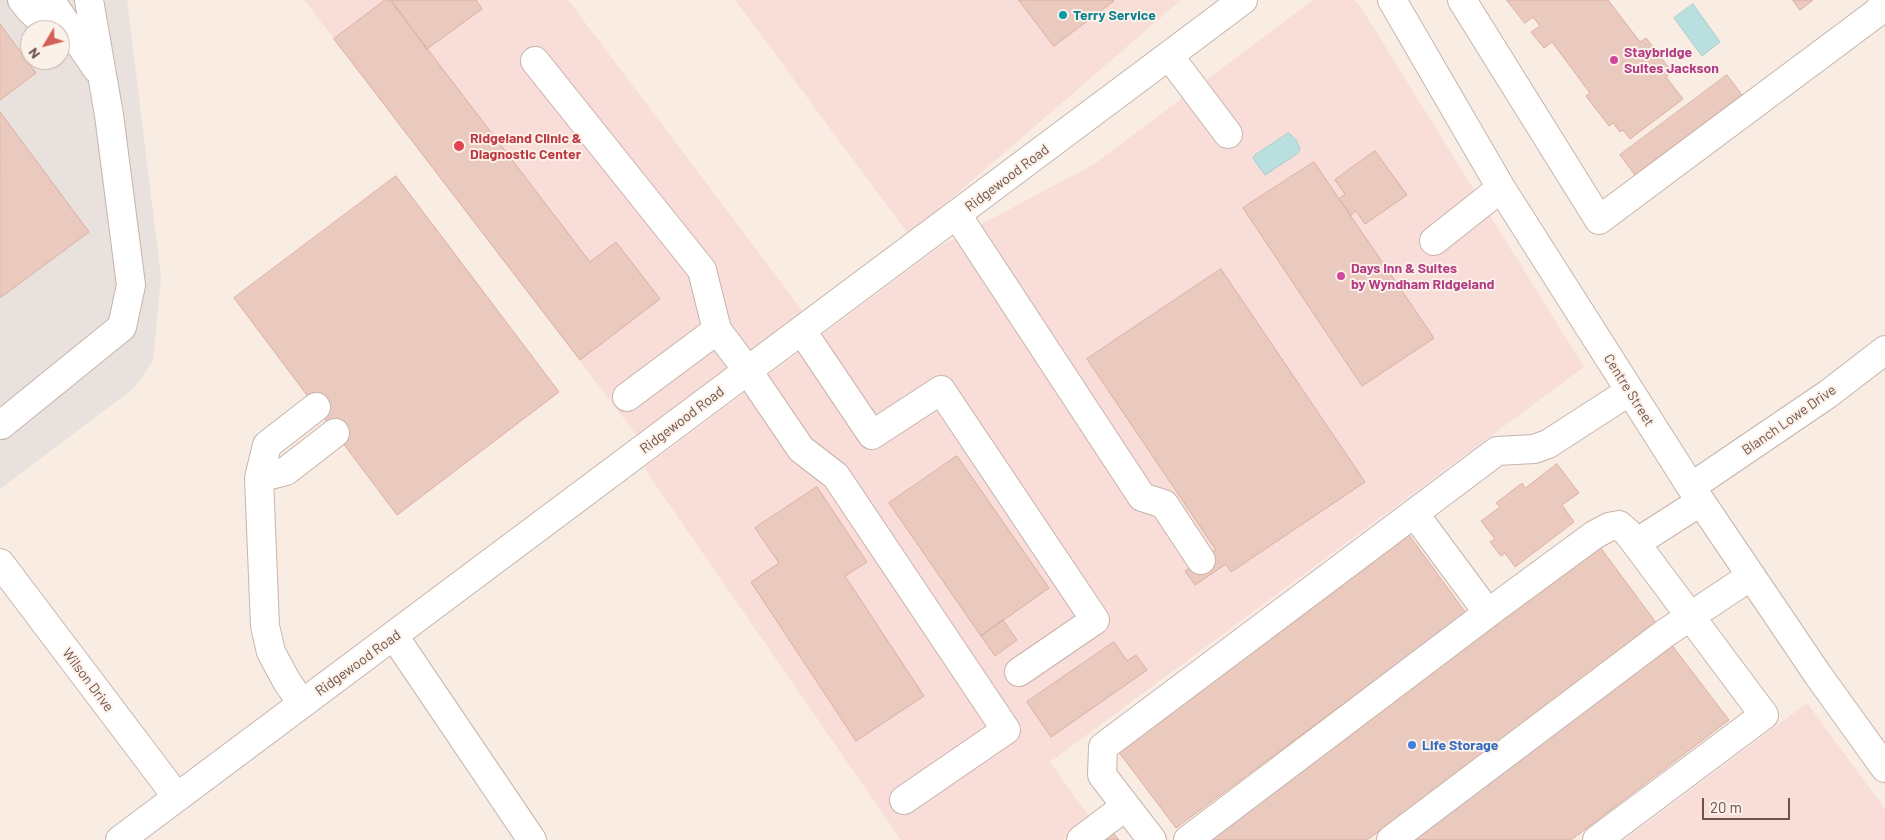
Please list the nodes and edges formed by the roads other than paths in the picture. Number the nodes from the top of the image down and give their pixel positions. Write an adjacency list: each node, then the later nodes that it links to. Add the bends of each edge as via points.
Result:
1 (22, 0): 8 (street)
2 (50, 0): 12 (street)
3 (89, 0): 12 (street)
4 (1392, 0): 14 (street, Centre Street)
5 (1462, 0): 6 (street, via 1599,220 1879,11)
6 (1884, 0)
7 (1231, 4): 10 (street, Ridgewood Road)
8 (41, 20)
9 (70, 47): 12 (street)
10 (1170, 57): 13 (street); 15 (street, Ridgewood Road)
11 (535, 61): 17 (street, via 702,270)
12 (102, 76): 24 (street, via 131,285 122,327)
13 (1228, 134)
14 (1501, 188): 16 (street); 21 (street, Centre Street)
15 (957, 215): 18 (street, Ridgewood Road); 28 (street, via 1142,497 1164,504)
16 (1434, 241)
17 (717, 330): 20 (street); 22 (street)
18 (802, 331): 20 (street, Ridgewood Road); 34 (street, via 872,435 941,390 1096,620)
19 (1885, 350): 25 (street, Blanch Lowe Drive)
20 (748, 371): 33 (street, Ridgewood Road); 38 (street, via 801,449 836,476 1006,730)
21 (1630, 391): 25 (street, Centre Street); 26 (street, via 1548,444 1534,449 1497,451)
22 (626, 397)
23 (325, 420): 35 (street, via 266,445 259,478 265,626 271,652)
24 (0, 425)
25 (1695, 495): 27 (street, Blanch Lowe Drive); 30 (street, Centre Street)
26 (1414, 513): 31 (street); 39 (street, via 1103,747 1102,775)
27 (1636, 543): 31 (street, via 1619,525 1594,534); 32 (street)
28 (1201, 560)
29 (0, 563): 37 (street, Wilson Drive)
30 (1751, 576): 32 (street); 36 (street, Centre Street)
31 (1488, 613): 44 (street)
32 (1690, 617): 45 (street); 46 (street, via 1764,715)
33 (394, 636): 35 (street, Ridgewood Road); 41 (street)
34 (1019, 672)
35 (302, 704): 37 (street, Ridgewood Road)
36 (1885, 768)
37 (177, 797): 40 (street, Ridgewood Road)
38 (904, 800)
39 (1126, 806): 42 (street); 43 (street)
40 (120, 840)
41 (532, 840)
42 (1081, 840)
43 (1152, 840)
44 (1188, 840)
45 (1391, 840)
46 (1598, 840)

